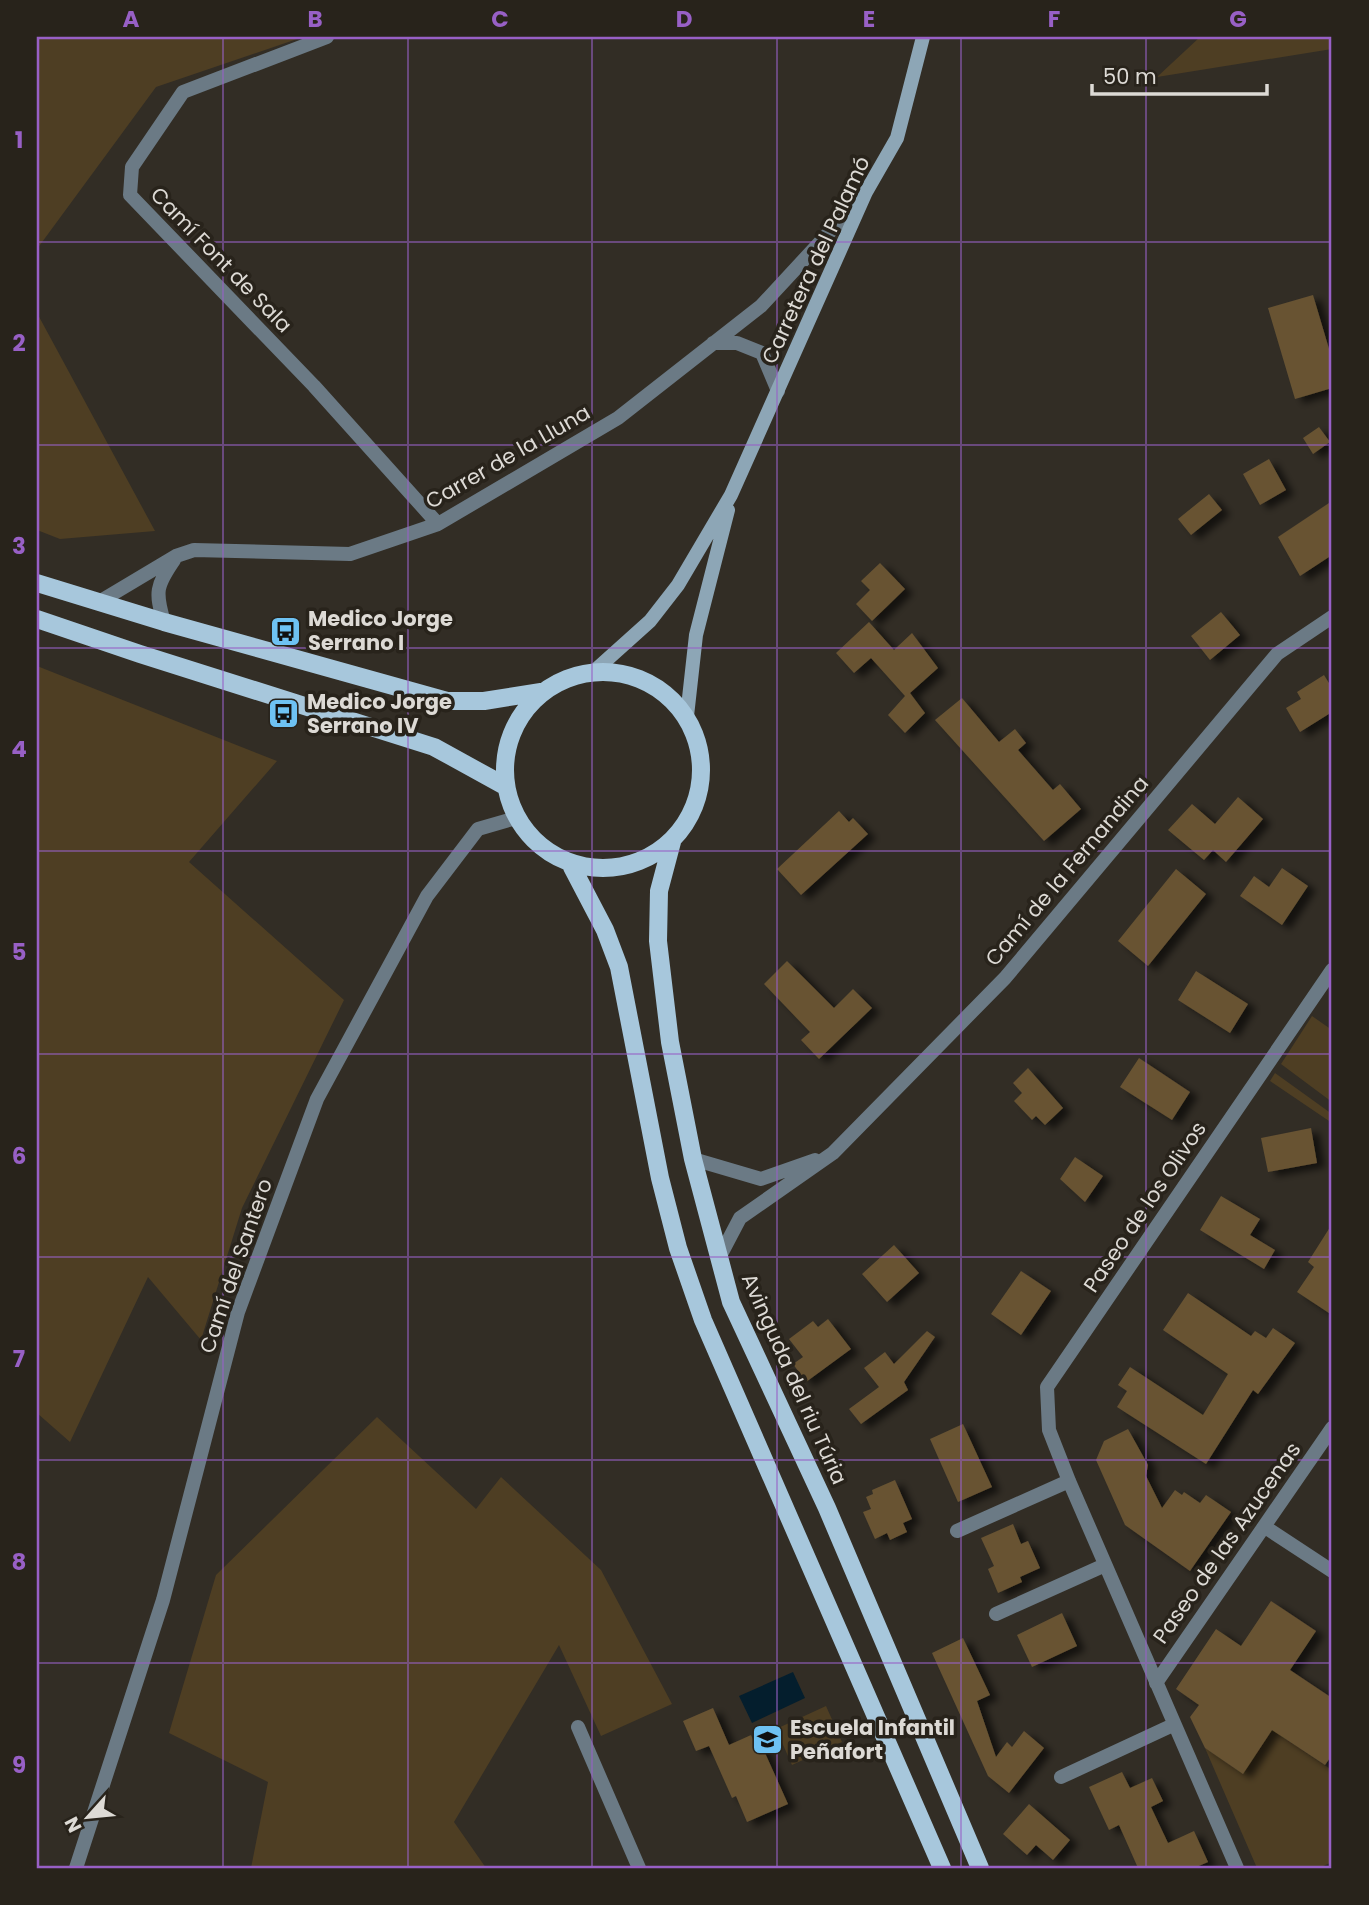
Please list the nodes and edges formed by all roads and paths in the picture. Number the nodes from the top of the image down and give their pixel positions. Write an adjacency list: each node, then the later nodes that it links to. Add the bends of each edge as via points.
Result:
1 (327, 37): 7 (street, Camí Font de Sala, via 183,92 132,167 130,195 314,386)
2 (923, 37): 3 (street, Carretera del Palamó, via 897,138)
3 (866, 192): 4 (street, Carrer de la Lluna, via 761,306); 5 (street, Carretera del Palamó)
4 (713, 343): 5 (street, via 737,343 762,353); 7 (street, Carrer de la Lluna, via 618,418)
5 (778, 391): 6 (street, Carretera del Palamó)
6 (732, 495): 14 (street, Carretera del Palamó, via 657,612); 16 (street, Carretera del Palamó, via 696,635)
7 (438, 524): 8 (street, Carrer de la Lluna, via 350,554 194,550)
8 (176, 556): 10 (street); 13 (street, via 160,580 157,597)
9 (37, 583): 10 (main road)
10 (99, 602): 13 (main road)
11 (1332, 617): 22 (street, Camí de la Fernandina, via 1277,654 1005,978)
12 (37, 618): 17 (main road, via 434,747)
13 (164, 622): 15 (main road, via 447,701 484,701)
14 (591, 674): 15 (main road, via 572,675); 16 (main road, via 627,674 649,682)
15 (541, 692): 17 (main road, via 524,711 512,736)
16 (687, 716): 19 (main road, via 701,745 701,778 697,806)
17 (505, 786): 18 (main road)
18 (516, 818): 20 (main road, via 541,850); 36 (street, Camí del Santero, via 478,829 427,896 317,1099 238,1312 163,1600)
19 (672, 842): 20 (main road, via 624,865); 23 (main road, Avinguda del riu Túria, via 659,891 658,941 670,1042)
20 (572, 867): 38 (main road, via 619,967 660,1178 703,1320)
21 (1332, 970): 26 (street, Paseo de los Olivos, via 1047,1387 1049,1430)
22 (833, 1153): 23 (street, via 761,1179); 24 (street, Camí de la Fernandina, via 740,1218)
23 (693, 1159): 24 (main road, Avinguda del riu Túria)
24 (719, 1258): 39 (main road, Avinguda del riu Túria, via 731,1302 827,1508)
25 (1332, 1428): 27 (street, Paseo de las Azucenas)
26 (1069, 1481): 28 (street); 29 (street, Paseo de los Olivos)
27 (1265, 1527): 30 (street); 32 (street, Paseo de las Azucenas)
28 (957, 1531)
29 (1105, 1565): 31 (street); 32 (street, Paseo de los Olivos)
30 (1332, 1571)
31 (996, 1614)
32 (1156, 1683): 33 (street, Paseo de los Olivos)
33 (1173, 1725): 35 (street); 40 (street, Paseo de los Olivos)
34 (578, 1727): 37 (street)
35 (1061, 1777)
36 (76, 1868)
37 (639, 1868)
38 (943, 1868)
39 (980, 1868)
40 (1237, 1868)

